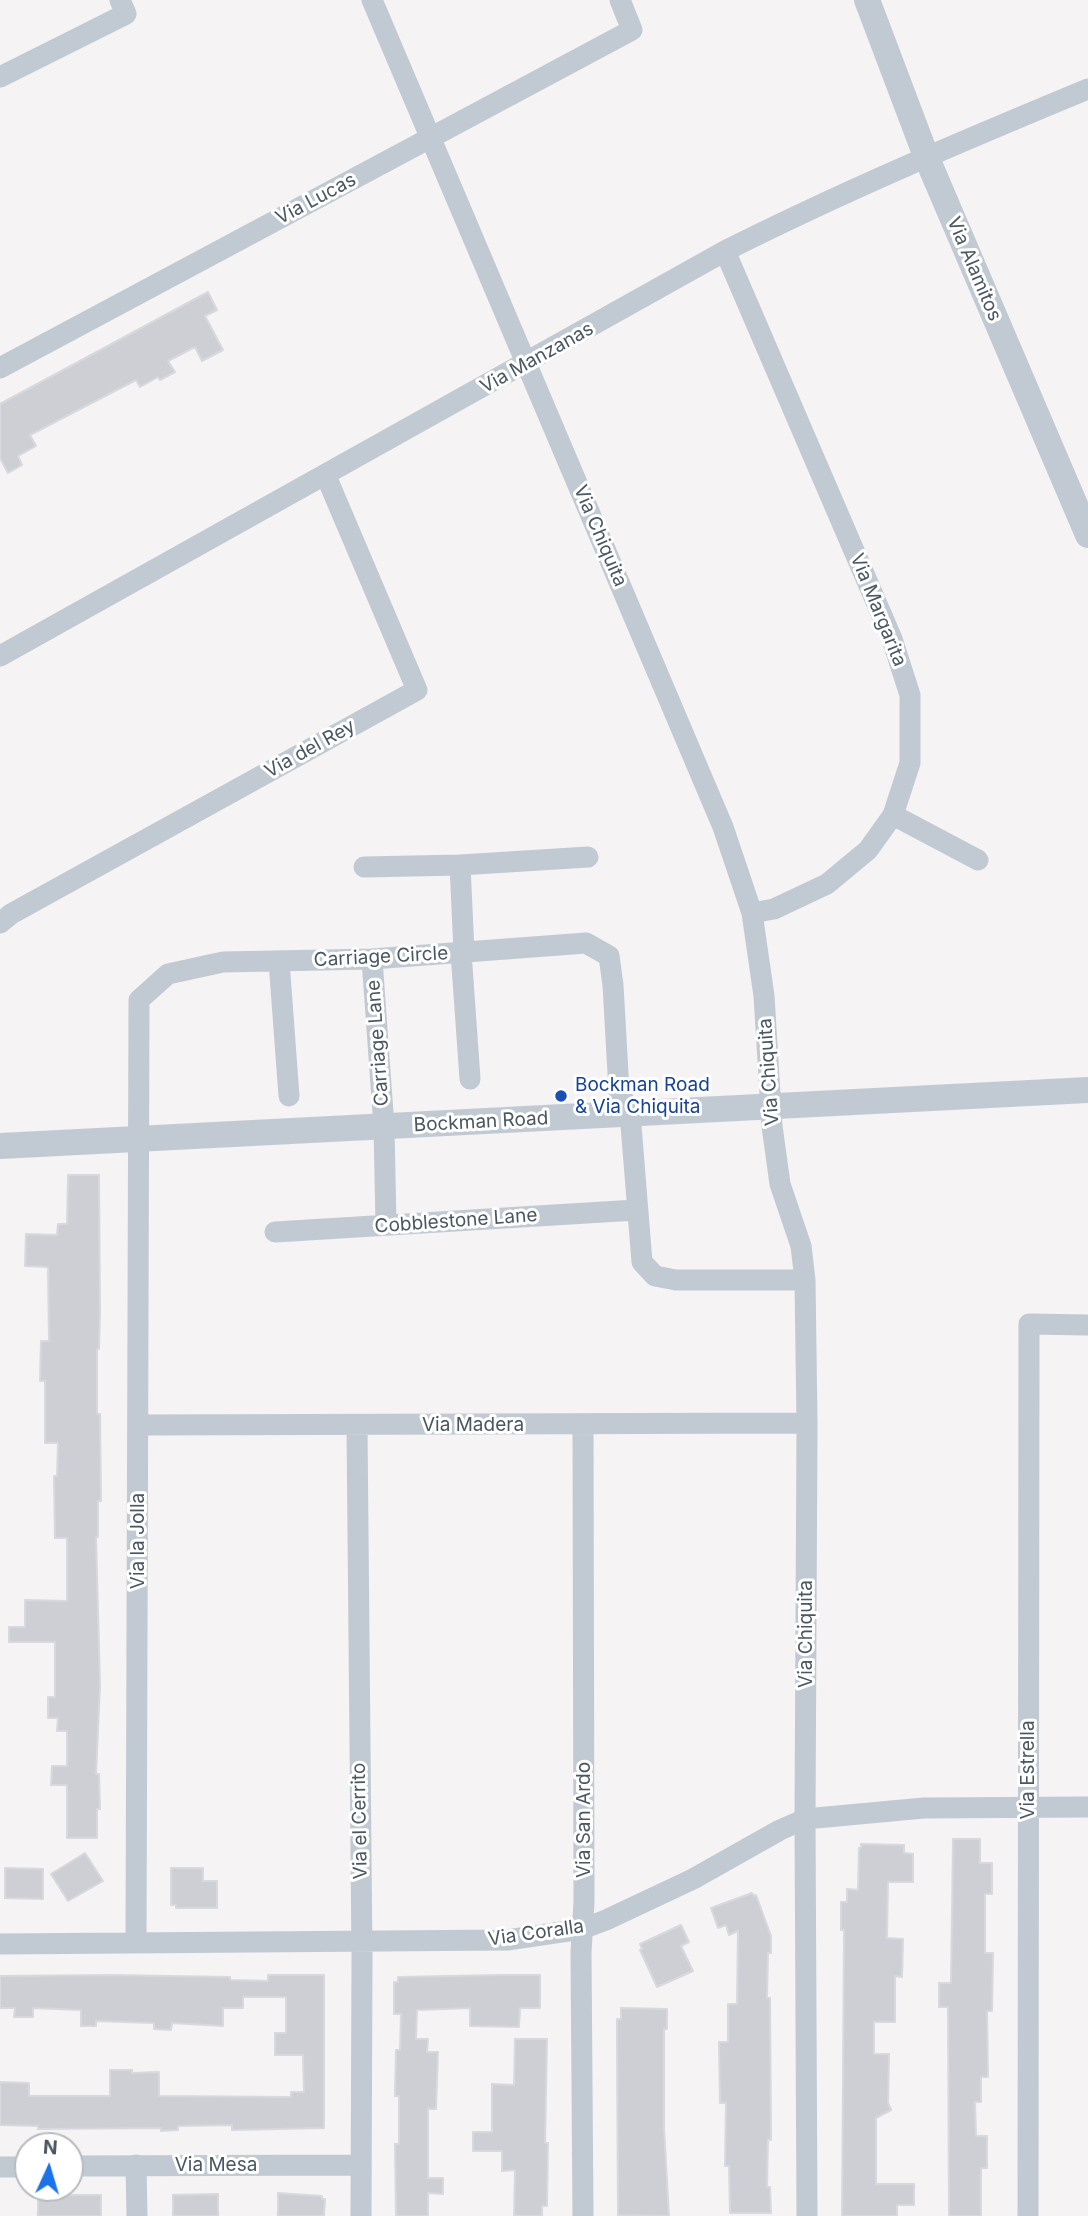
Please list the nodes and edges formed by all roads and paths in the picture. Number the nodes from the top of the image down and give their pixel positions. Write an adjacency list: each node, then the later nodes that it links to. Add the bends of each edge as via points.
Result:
1 (120, 0): 5 (street, via 126,14)
2 (372, 0): 7 (street, Via Chiquita)
3 (620, 0): 7 (street, Via Lucas, via 632,30)
4 (867, 0): 8 (street, Via Alamitos)
5 (0, 77)
6 (1088, 89): 8 (street, Via Manzanas)
7 (431, 137): 10 (street, Via Chiquita); 11 (street, Via Lucas)
8 (926, 156): 9 (street, Via Manzanas); 13 (street, Via Alamitos)
9 (726, 251): 10 (street, Via Manzanas); 15 (street, Via Margarita, via 892,639 910,695 910,763)
10 (527, 363): 12 (street, Via Manzanas); 20 (street, Via Chiquita, via 723,827)
11 (0, 368)
12 (326, 476): 14 (street, Via Manzanas); 21 (street, Via del Rey, via 417,690)
13 (1088, 535)
14 (0, 656)
15 (892, 815): 17 (street); 20 (street, Via Margarita, via 868,850 827,884 774,909)
16 (588, 857): 18 (street)
17 (978, 860)
18 (460, 865): 19 (street); 22 (street)
19 (364, 867)
20 (752, 913): 28 (street, Via Chiquita, via 764,996)
21 (0, 923)
22 (462, 952): 23 (street, Carriage Circle); 25 (street); 29 (street, Carriage Circle, via 586,943 609,956 619,1091)
23 (372, 959): 24 (street, Carriage Circle); 30 (street, Carriage Lane)
24 (279, 961): 27 (street); 31 (street, Carriage Circle, via 223,962 168,974 139,1000)
25 (470, 1079)
26 (1088, 1090): 28 (street, Bockman Road)
27 (289, 1096)
28 (770, 1105): 29 (street, Bockman Road); 36 (street, Via Chiquita, via 780,1184 801,1246)
29 (630, 1114): 30 (street, Bockman Road); 33 (street)
30 (384, 1127): 31 (street, Bockman Road); 34 (street, Carriage Lane)
31 (137, 1139): 32 (street, Bockman Road); 40 (street, Via la Jolla)
32 (0, 1146)
33 (636, 1210): 34 (street, Cobblestone Lane); 36 (street, via 642,1262 655,1276)
34 (386, 1225): 35 (street, Cobblestone Lane)
35 (275, 1232)
36 (805, 1280): 38 (street, Via Chiquita)
37 (1088, 1325): 42 (street, Via Estrella, via 1029,1324)
38 (807, 1423): 39 (street, Via Madera); 44 (street, Via Chiquita)
39 (583, 1424): 41 (street, Via Madera); 45 (street, Via San Ardo)
40 (138, 1425): 41 (street, Via Madera); 47 (street, Via la Jolla)
41 (357, 1426): 46 (street, Via el Cerrito)
42 (1027, 1807): 43 (street, Via Coralla); 44 (street, Via Coralla, via 924,1808); 56 (street, Via Estrella)
43 (1088, 1807)
44 (805, 1819): 45 (street, Via Coralla, via 693,1879); 55 (street, Via Chiquita)
45 (582, 1929): 46 (street, Via Coralla, via 507,1940); 54 (street, Via San Ardo)
46 (362, 1942): 47 (street, Via Coralla); 50 (street, Via el Cerrito)
47 (136, 1943): 48 (street, Via Coralla)
48 (0, 1944)
49 (136, 2165): 50 (street, Via Mesa); 51 (street, Via Mesa); 52 (street)
50 (361, 2165): 53 (street, Via el Cerrito)
51 (84, 2166)
52 (137, 2216)
53 (361, 2216)
54 (583, 2216)
55 (807, 2216)
56 (1028, 2216)

